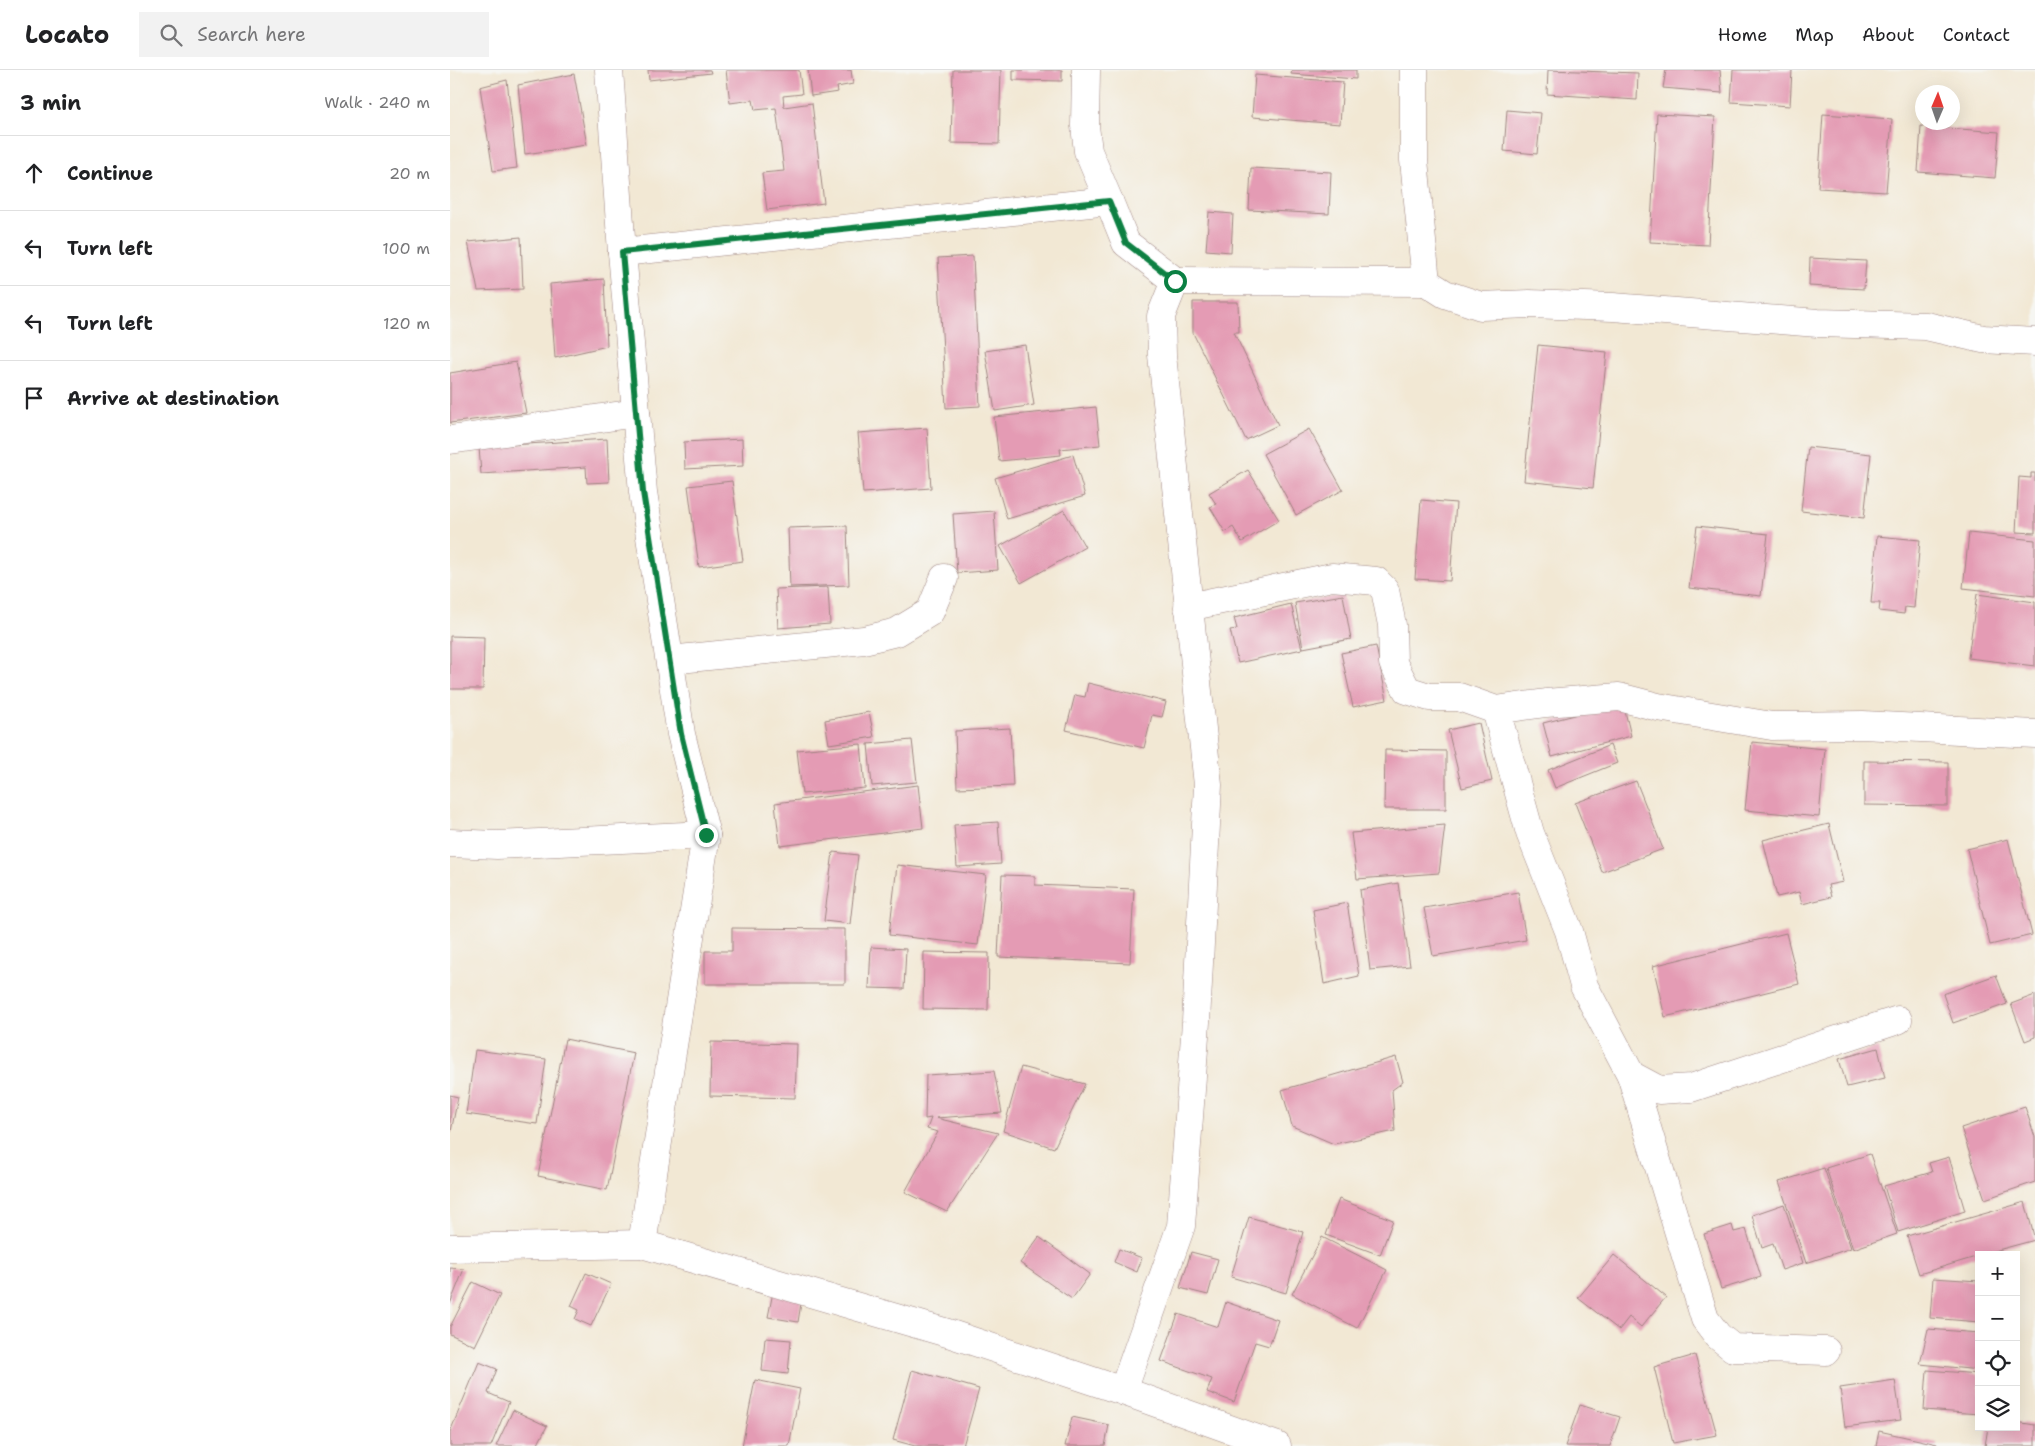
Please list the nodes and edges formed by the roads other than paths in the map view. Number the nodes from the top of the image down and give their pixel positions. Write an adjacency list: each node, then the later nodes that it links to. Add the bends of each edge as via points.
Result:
1 (609, 70): 5 (street)
2 (1086, 70): 4 (street, via 1088,151)
3 (1414, 70): 7 (street, via 1414,160)
4 (1109, 201): 5 (street); 6 (street, via 1126,243)
5 (622, 252): 9 (street)
6 (1175, 281): 7 (street); 12 (street, via 1161,316 1162,355)
7 (1426, 282): 8 (street, via 1445,294 1481,306 1604,307 1818,323 1926,326 1983,338)
8 (2035, 342)
9 (636, 414): 10 (street); 13 (street, via 643,492)
10 (450, 440)
11 (944, 578): 13 (street, via 930,612 897,632 864,640)
12 (1188, 606): 14 (street, via 1332,577 1376,580 1385,590 1392,625 1393,663 1407,690 1429,697 1459,697); 23 (street, via 1208,785 1182,1226)
13 (670, 660): 16 (street, via 681,734)
14 (1496, 710): 15 (street, via 1619,697 1658,707 1772,726 1863,725); 19 (street, via 1530,832 1569,931 1584,986)
15 (2035, 734)
16 (706, 835): 17 (street, via 497,845); 20 (street)
17 (450, 843)
18 (1898, 1020): 19 (street, via 1691,1088 1659,1090)
19 (1632, 1075): 22 (street, via 1705,1319 1733,1348)
20 (642, 1244): 21 (street); 23 (street, via 952,1334)
21 (450, 1248)
22 (1826, 1351)
23 (1123, 1390): 24 (street)
24 (1277, 1446)

